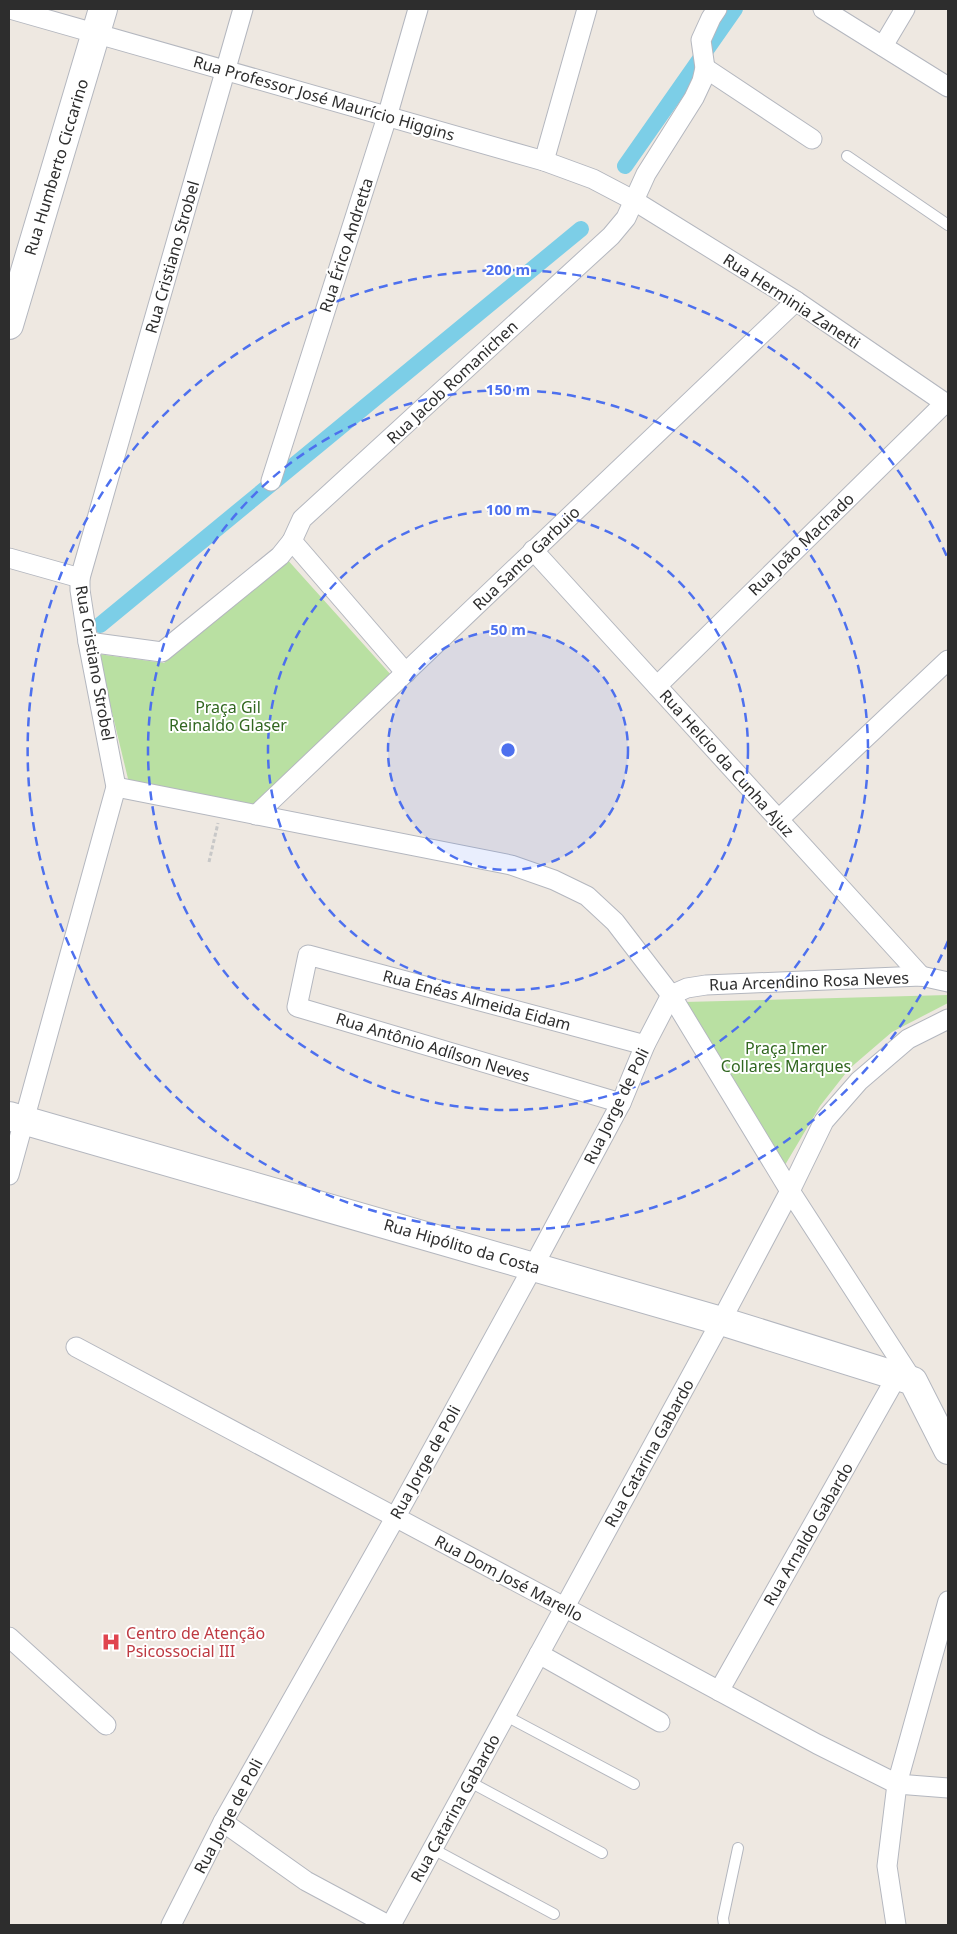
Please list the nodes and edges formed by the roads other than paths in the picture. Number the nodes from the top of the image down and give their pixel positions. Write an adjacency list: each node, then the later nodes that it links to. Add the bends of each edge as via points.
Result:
1 (10, 9): 8 (street, Rua Professor José Maurício Higgins)
2 (243, 9): 11 (street, Rua Cristiano Strobel)
3 (418, 9): 13 (street, Rua Érico Andretta)
4 (587, 9): 16 (street)
5 (717, 9): 10 (street, Rua Jacob Romanichen, via 701,40)
6 (823, 9): 9 (street)
7 (904, 9): 9 (street)
8 (100, 21): 11 (street, Rua Professor José Maurício Higgins); 20 (street, Rua Humberto Ciccarino)
9 (883, 46): 12 (street)
10 (704, 60): 14 (street); 17 (street, Rua Jacob Romanichen, via 702,81 694,98)
11 (226, 70): 13 (street, Rua Professor José Maurício Higgins); 26 (street, Rua Cristiano Strobel)
12 (948, 87)
13 (387, 116): 16 (street, Rua Professor José Maurício Higgins); 22 (street, Rua Érico Andretta)
14 (812, 139)
15 (848, 156): 18 (lane)
16 (544, 161): 17 (street, Rua Professor José Maurício Higgins, via 593,179)
17 (633, 200): 19 (street, Rua Herminia Zanetti); 23 (street, Rua Jacob Romanichen, via 626,218 611,236 302,519)
18 (948, 224)
19 (796, 301): 21 (street, Rua Herminia Zanetti); 24 (street, Rua Santo Garbuio)
20 (9, 325)
21 (947, 404): 30 (street, Rua João Machado)
22 (271, 481)
23 (292, 542): 27 (street, Rua Jacob Romanichen, via 280,556 162,652); 29 (street)
24 (533, 550): 29 (street, Rua Santo Garbuio); 30 (street, Rua Helcio da Cunha Ajuz)
25 (9, 558): 26 (street)
26 (80, 578): 27 (street, Rua Cristiano Strobel)
27 (88, 642): 31 (street, Rua Cristiano Strobel)
28 (948, 660): 33 (street)
29 (406, 673): 32 (street, Rua Santo Garbuio)
30 (657, 686): 33 (street, Rua Helcio da Cunha Ajuz)
31 (116, 787): 32 (street); 41 (street, Rua Cristiano Strobel)
32 (256, 815): 37 (street, via 511,865 554,880 587,896 615,922)
33 (778, 820): 35 (street, Rua Helcio da Cunha Ajuz)
34 (308, 955): 39 (street, Rua Enéas Almeida Eidam); 40 (street, Rua Antônio Adílson Neves, via 297,1007)
35 (921, 976): 36 (street, Rua Arcendino Rosa Neves); 37 (street, Rua Arcendino Rosa Neves, via 706,985)
36 (948, 982)
37 (671, 995): 39 (street, Rua Jorge de Poli); 43 (street)
38 (948, 1018): 43 (street, Rua Catarina Gabardo, via 908,1039 859,1081 824,1121)
39 (646, 1045): 40 (street, Rua Jorge de Poli)
40 (621, 1103): 44 (street, Rua Jorge de Poli)
41 (17, 1118): 42 (street, Rua Cristiano Strobel); 44 (street, Rua Hipólito da Costa)
42 (9, 1175)
43 (790, 1191): 45 (street, Rua Catarina Gabardo); 47 (street)
44 (533, 1267): 45 (street, Rua Hipólito da Costa); 49 (street, Rua Jorge de Poli)
45 (721, 1321): 47 (street, Rua Hipólito da Costa); 51 (street, Rua Catarina Gabardo)
46 (76, 1347): 49 (street, Rua Dom José Marello)
47 (905, 1379): 48 (street); 54 (street, Rua Arnaldo Gabardo)
48 (948, 1450)
49 (395, 1518): 51 (street, Rua Dom José Marello); 62 (street, Rua Jorge de Poli)
50 (948, 1601): 60 (street)
51 (564, 1607): 53 (street, Rua Catarina Gabardo); 54 (street, Rua Dom José Marello)
52 (9, 1637): 57 (street)
53 (539, 1654): 55 (street, Rua Catarina Gabardo); 56 (street)
54 (719, 1691): 60 (street, Rua Dom José Marello)
55 (506, 1716): 58 (street, Rua Catarina Gabardo); 59 (lane)
56 (660, 1722)
57 (106, 1725)
58 (470, 1782): 64 (street, Rua Catarina Gabardo); 65 (lane)
59 (634, 1784)
60 (897, 1784): 61 (street, Rua Dom José Marello); 70 (street, via 887,1866)
61 (948, 1788)
62 (223, 1822): 67 (street, Rua Jorge de Poli); 68 (street, via 306,1880)
63 (738, 1848): 69 (lane)
64 (433, 1849): 66 (lane); 68 (street, Rua Catarina Gabardo)
65 (602, 1853)
66 (554, 1914)
67 (171, 1925)
68 (390, 1925)
69 (724, 1925)
70 (896, 1925)

